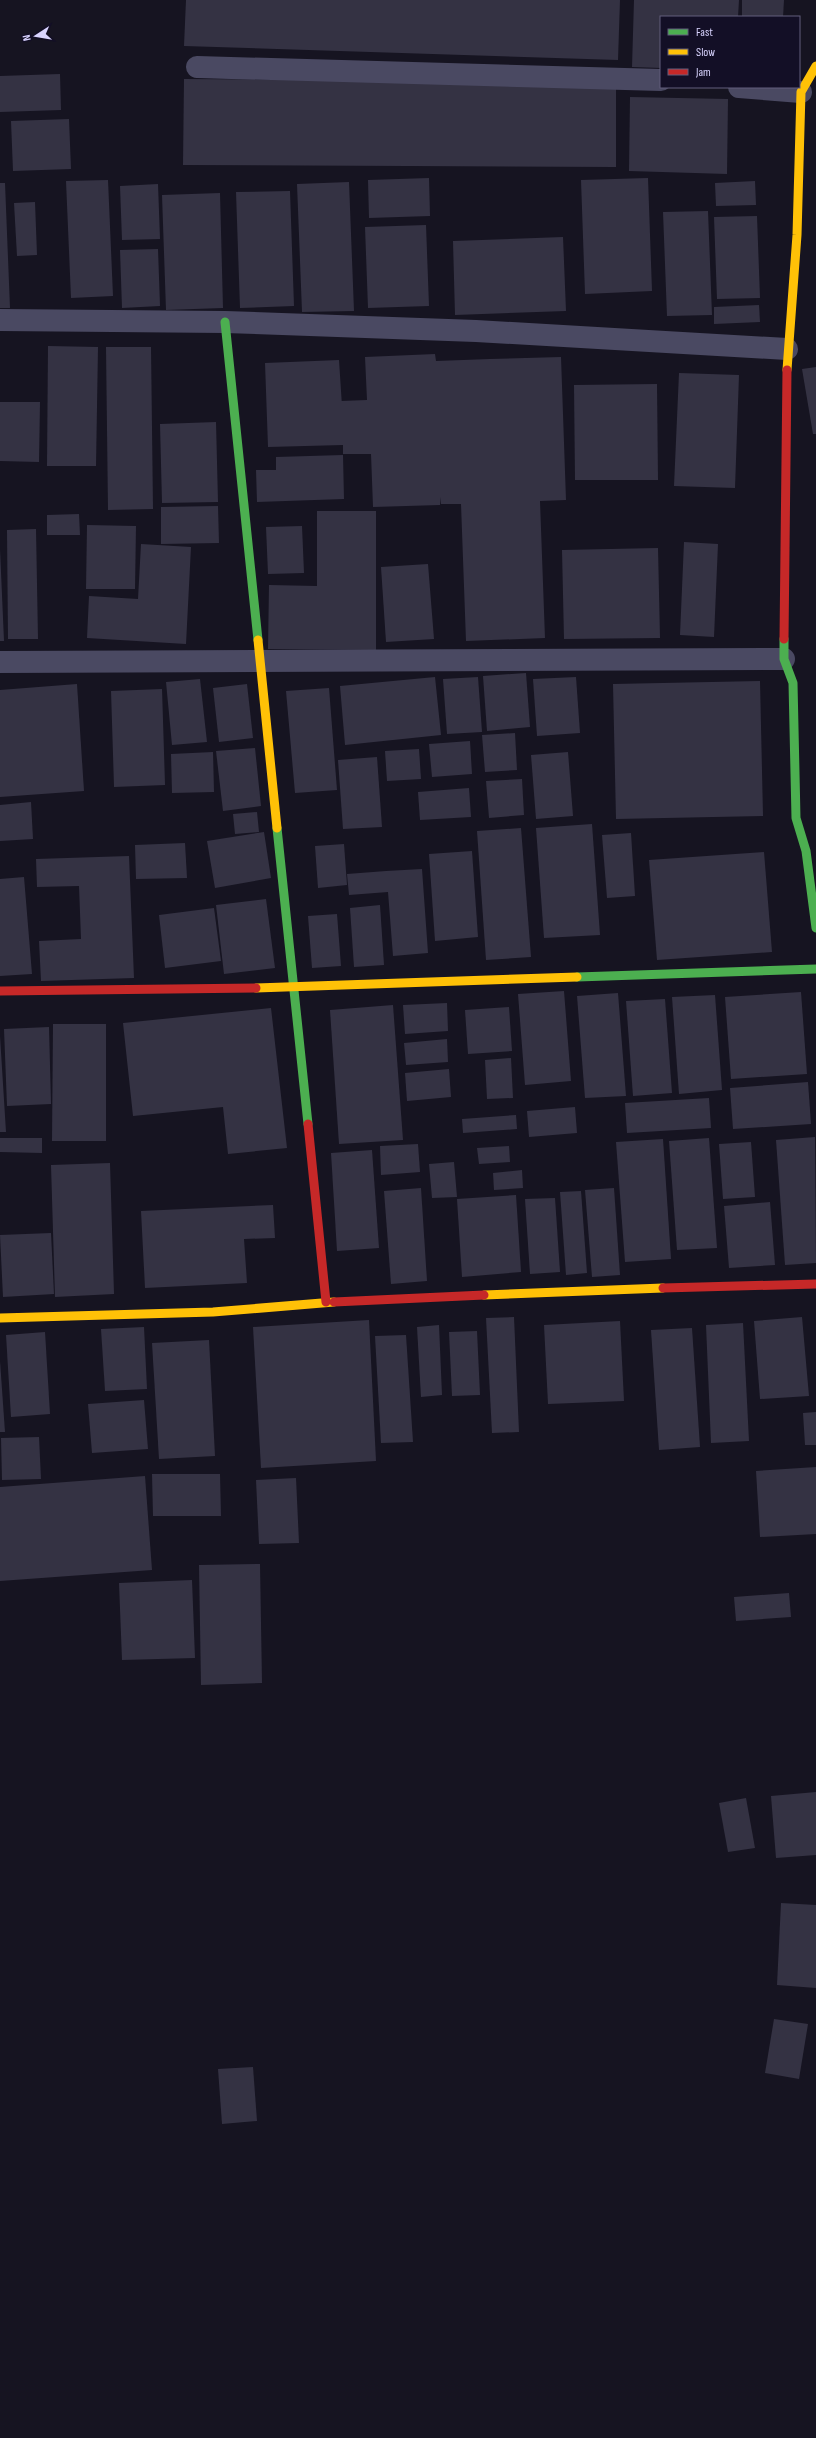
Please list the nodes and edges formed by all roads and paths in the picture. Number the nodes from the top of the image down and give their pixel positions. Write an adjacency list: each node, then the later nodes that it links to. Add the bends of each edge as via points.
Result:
1 (816, 66): 5 (street)
2 (197, 67): 3 (street)
3 (660, 80)
4 (751, 88): 5 (street)
5 (801, 92): 8 (street, via 797,235)
6 (0, 320): 7 (street)
7 (225, 322): 8 (street, via 476,331); 10 (street)
8 (787, 349): 9 (street)
9 (784, 659): 10 (street); 12 (street, via 793,683 796,818)
10 (260, 661): 11 (street); 15 (street)
11 (0, 662)
12 (811, 850): 13 (street)
13 (816, 928)
14 (816, 969): 15 (street)
15 (293, 987): 16 (street); 18 (street)
16 (0, 990)
17 (816, 1284): 18 (street, via 584,1290)
18 (326, 1302): 19 (street, via 213,1312)
19 (0, 1318)

